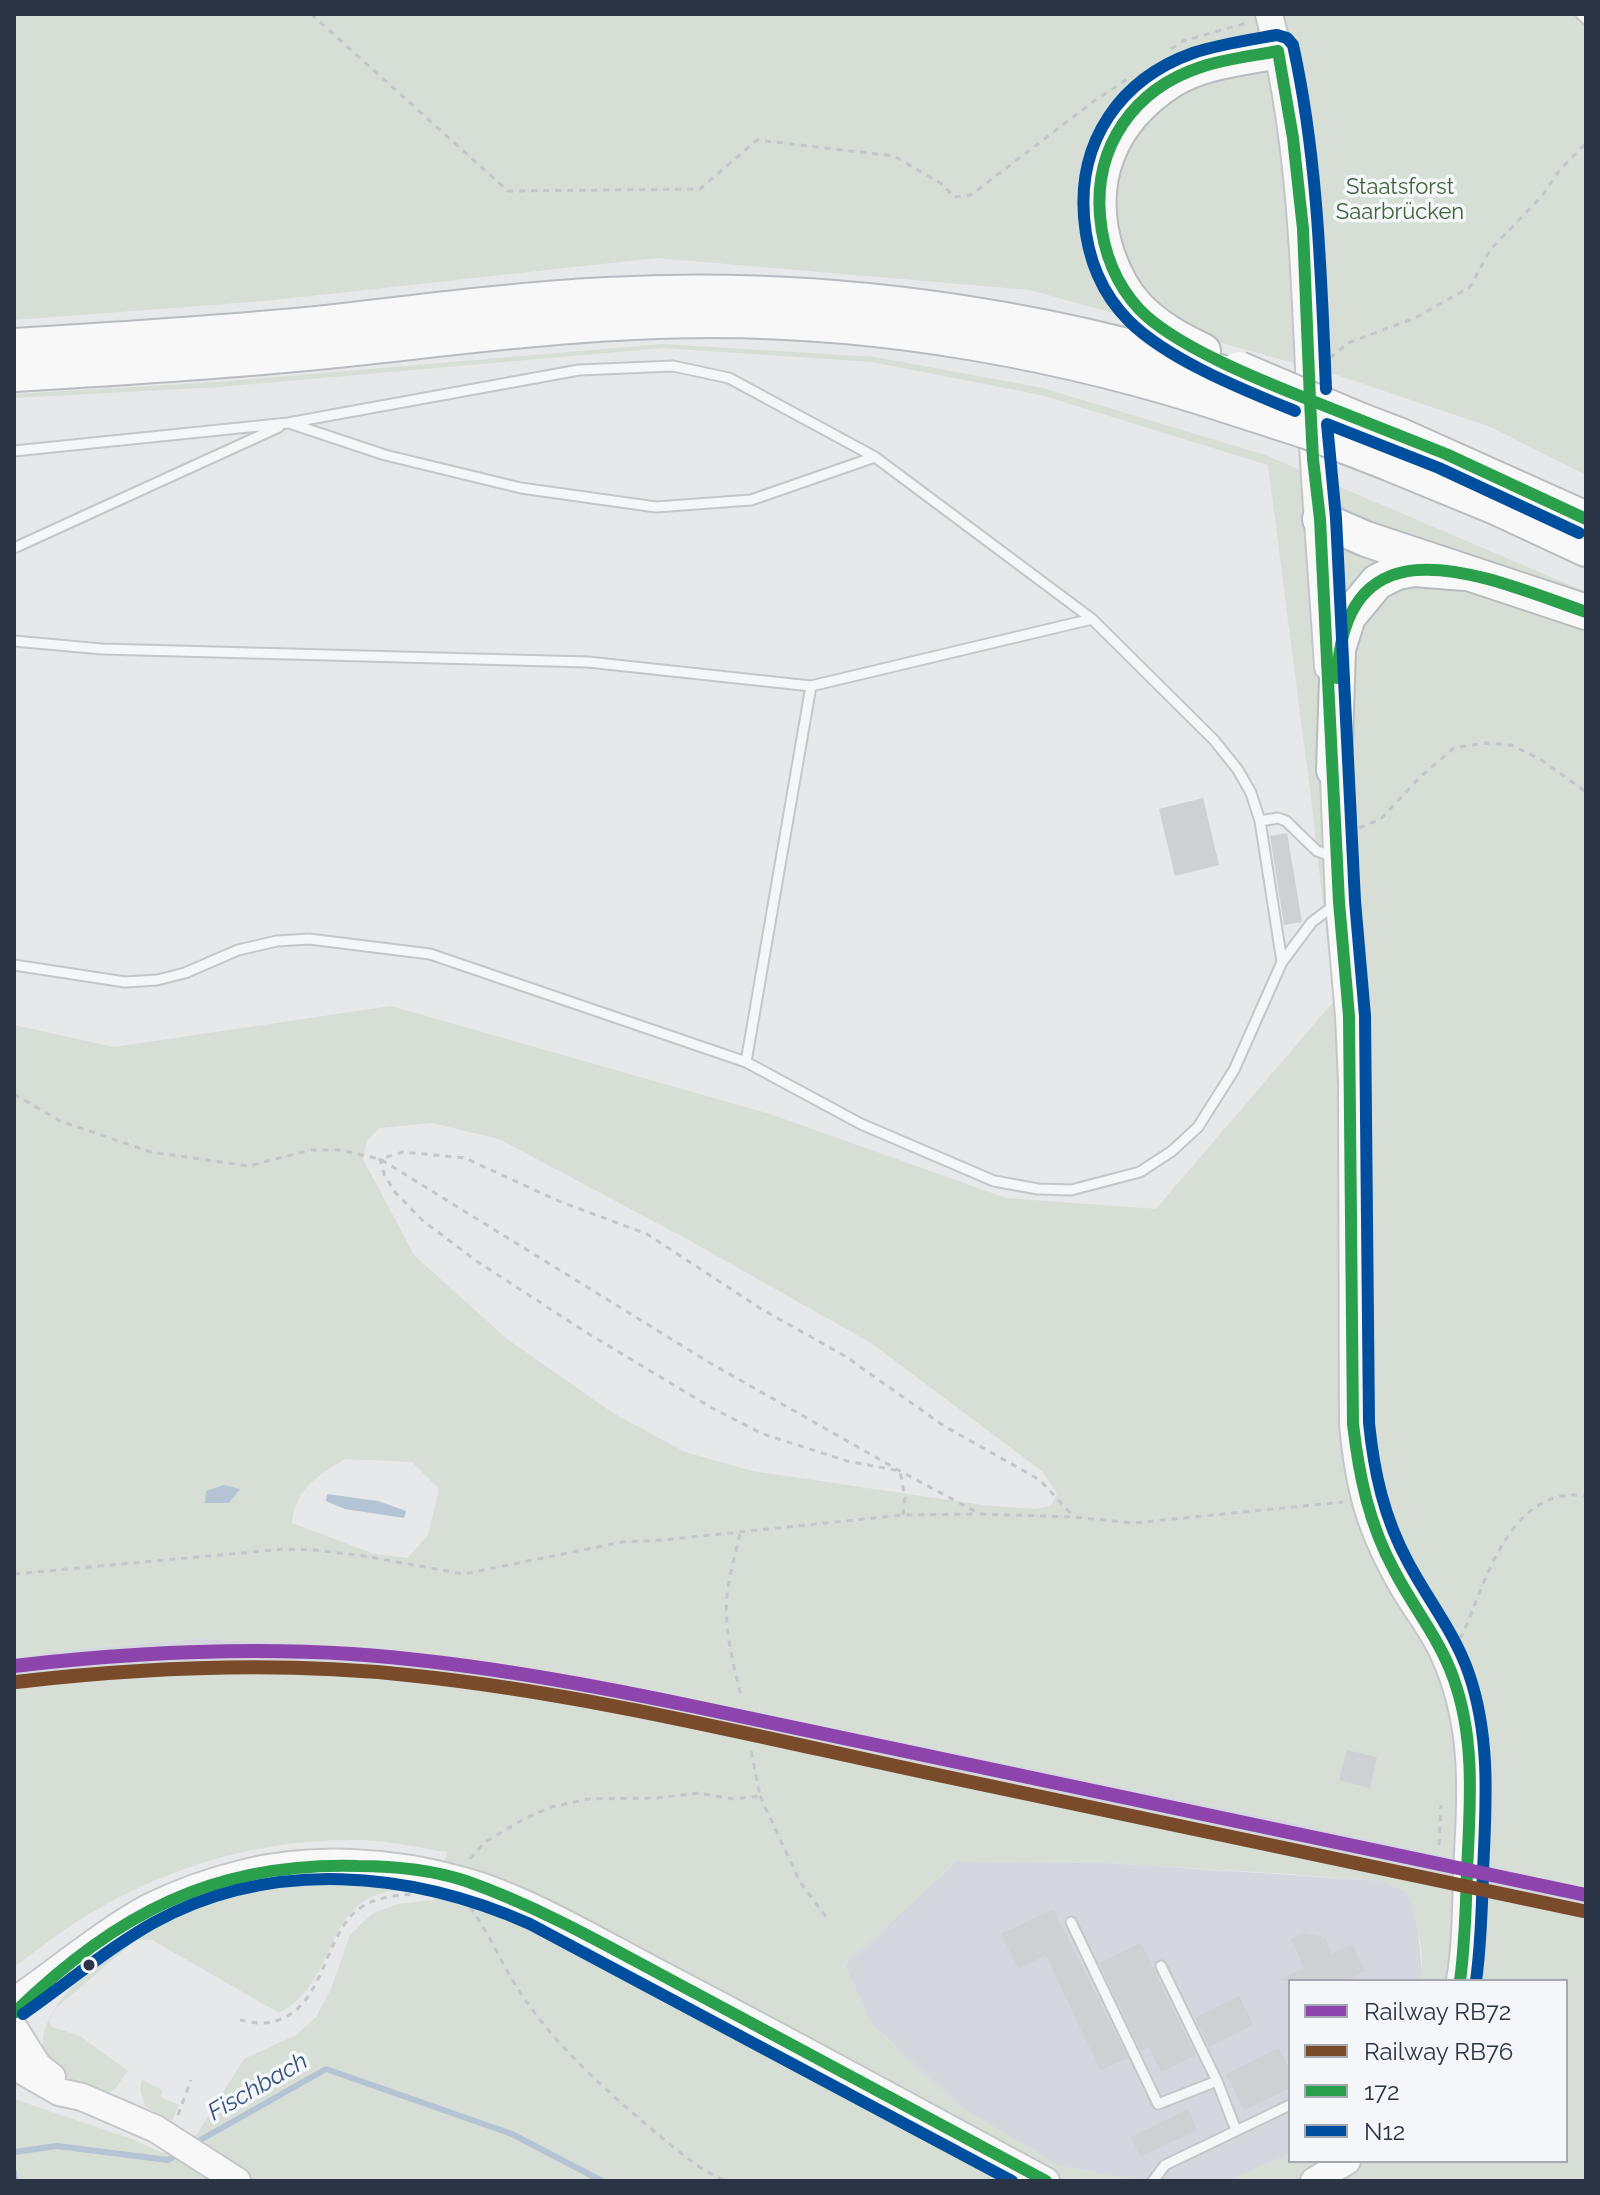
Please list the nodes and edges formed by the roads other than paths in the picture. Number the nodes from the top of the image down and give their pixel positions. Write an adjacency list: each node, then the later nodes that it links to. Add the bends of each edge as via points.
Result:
1 (1269, 14): 4 (street)
2 (1581, 14): 3 (lane)
3 (1586, 19)
4 (1278, 51): 7 (highway, via 1200,67 1175,79 1132,112 1102,167 1101,234 1123,290 1167,334); 12 (street, via 1303,229)
5 (14, 346): 7 (highway, via 608,295 786,295 894,303 1011,321 1127,346)
6 (14, 374): 7 (highway, via 200,362 610,322 710,320 892,332 1007,349 1120,374)
7 (1236, 384): 9 (highway, bridge, via 1359,420); 9 (highway, bridge, via 1306,431)
8 (288, 423): 10 (lane); 11 (lane, via 385,455 521,488 656,507 751,500); 11 (lane, via 579,370 673,366 729,378); 14 (lane)
9 (1393, 449): 13 (highway); 15 (highway, via 1498,508)
10 (14, 451)
11 (875, 457): 18 (lane)
12 (1320, 519): 16 (highway); 21 (street)
13 (1586, 519)
14 (14, 548)
15 (1586, 549)
16 (1465, 573): 17 (highway); 21 (highway, via 1397,572 1377,582 1348,617 1338,649)
17 (1586, 612)
18 (1092, 619): 20 (lane); 22 (lane, via 1214,740 1238,770)
19 (14, 641): 20 (lane, via 102,649 588,662)
20 (811, 686): 27 (lane)
21 (1334, 770): 23 (street)
22 (1260, 821): 23 (lane, via 1286,821 1317,851); 25 (lane)
23 (1336, 848): 24 (street)
24 (1339, 902): 25 (lane, via 1312,922); 31 (street, via 1352,1081 1357,1466 1363,1500 1385,1555 1442,1651 1465,1719 1471,1755)
25 (1282, 962): 27 (lane, via 1234,1070 1198,1127 1140,1172 1071,1190 994,1181 861,1124)
26 (14, 965): 27 (lane, via 125,982 171,976 277,941 373,945 430,954)
27 (746, 1062)
28 (1071, 1922): 36 (lane, via 1158,2104)
29 (1161, 1966): 36 (lane)
30 (45, 1979): 32 (street); 33 (street); 42 (street, via 149,1908 245,1873 338,1863 462,1880 591,1938)
31 (1460, 1979)
32 (14, 2001)
33 (14, 2013)
34 (14, 2028): 37 (street, via 38,2066)
35 (14, 2066): 37 (street, via 59,2092)
36 (1217, 2081): 39 (lane)
37 (82, 2097): 41 (street, via 173,2132)
38 (1288, 2106): 39 (lane)
39 (1236, 2130): 43 (lane, via 1165,2165)
40 (1344, 2163): 44 (street)
41 (237, 2181)
42 (1046, 2181)
43 (1153, 2181)
44 (1314, 2181)

